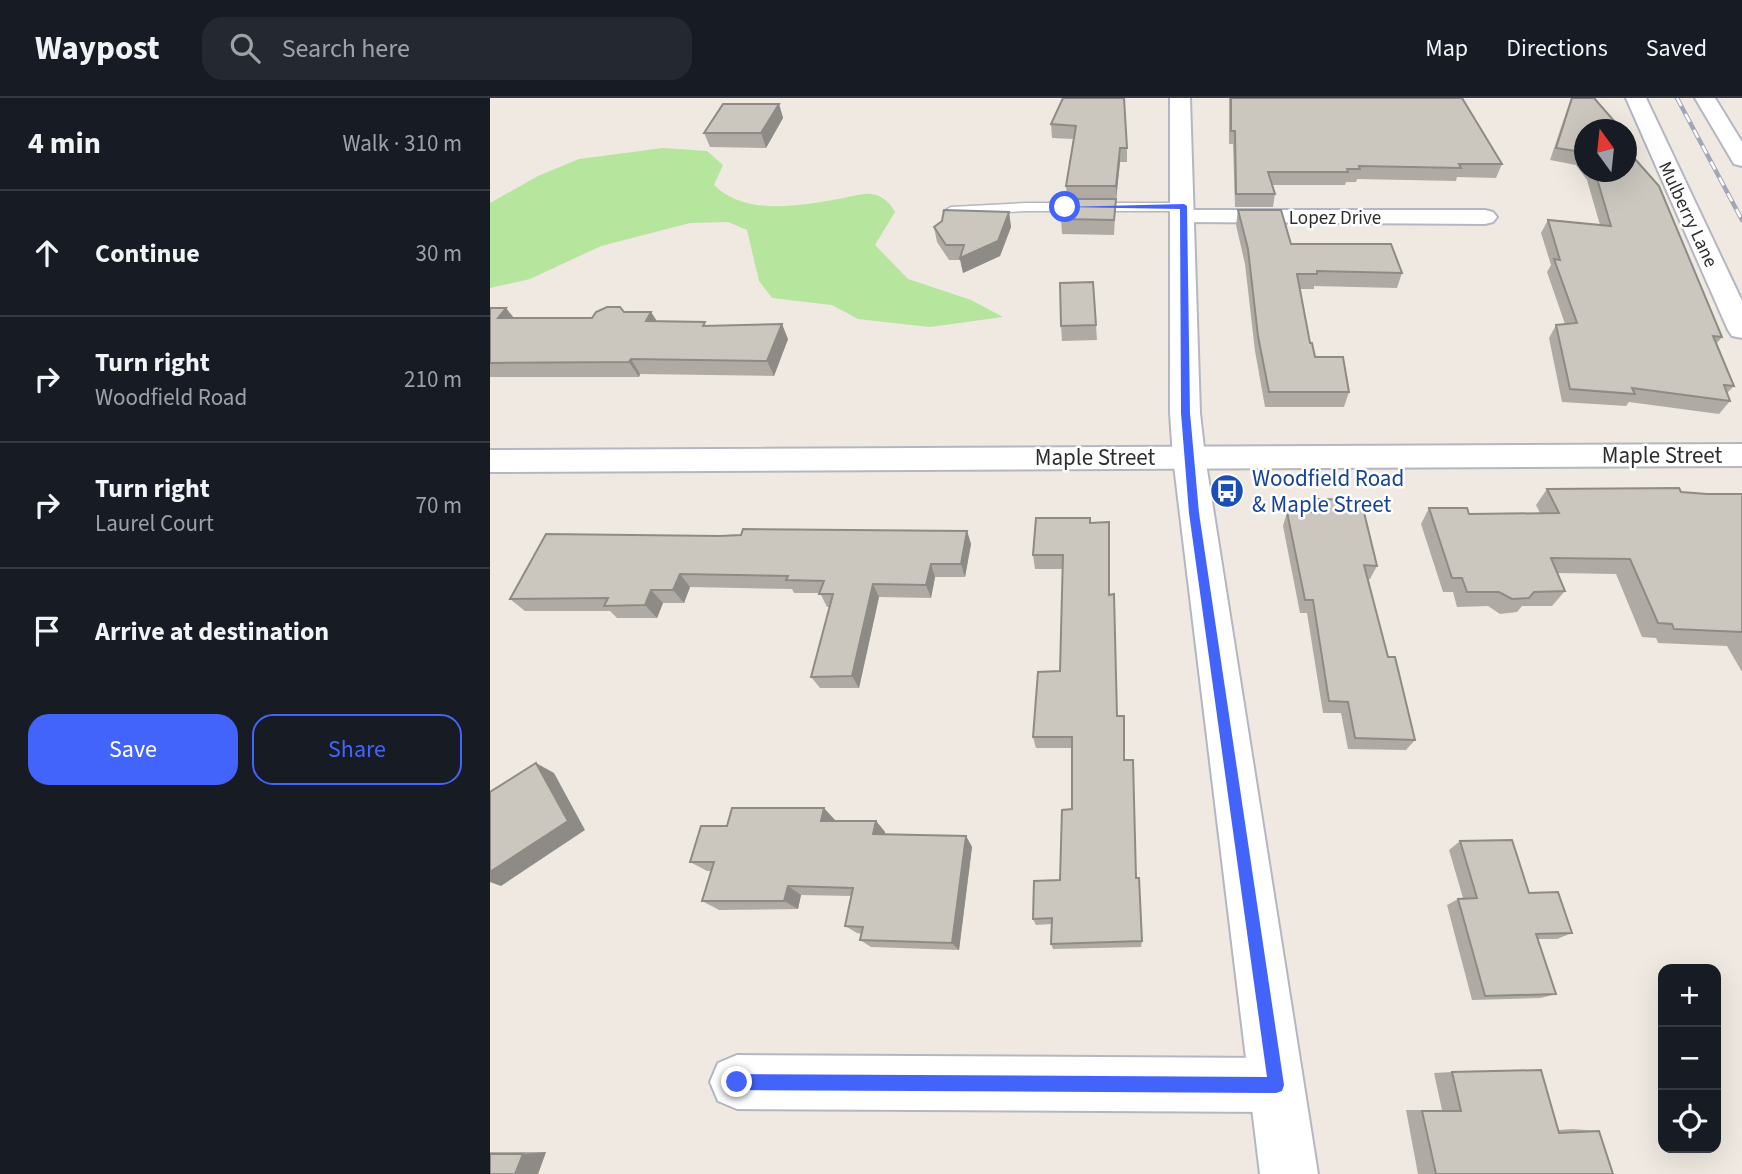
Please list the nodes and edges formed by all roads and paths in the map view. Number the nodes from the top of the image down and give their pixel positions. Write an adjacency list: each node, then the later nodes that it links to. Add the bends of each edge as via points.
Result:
1 (1180, 98): 6 (street)
2 (1636, 98): 8 (street, Mulberry Lane)
3 (1705, 98): 4 (street)
4 (1742, 159)
5 (951, 211): 6 (lane, via 1026,207)
6 (1184, 212): 7 (street, Lopez Drive); 10 (street)
7 (1485, 217)
8 (1742, 330)
9 (1742, 455): 10 (street, Maple Street)
10 (1189, 457): 11 (street, Maple Street); 13 (street)
11 (490, 461)
12 (737, 1082): 13 (street)
13 (1276, 1085): 14 (street)
14 (1289, 1174)

